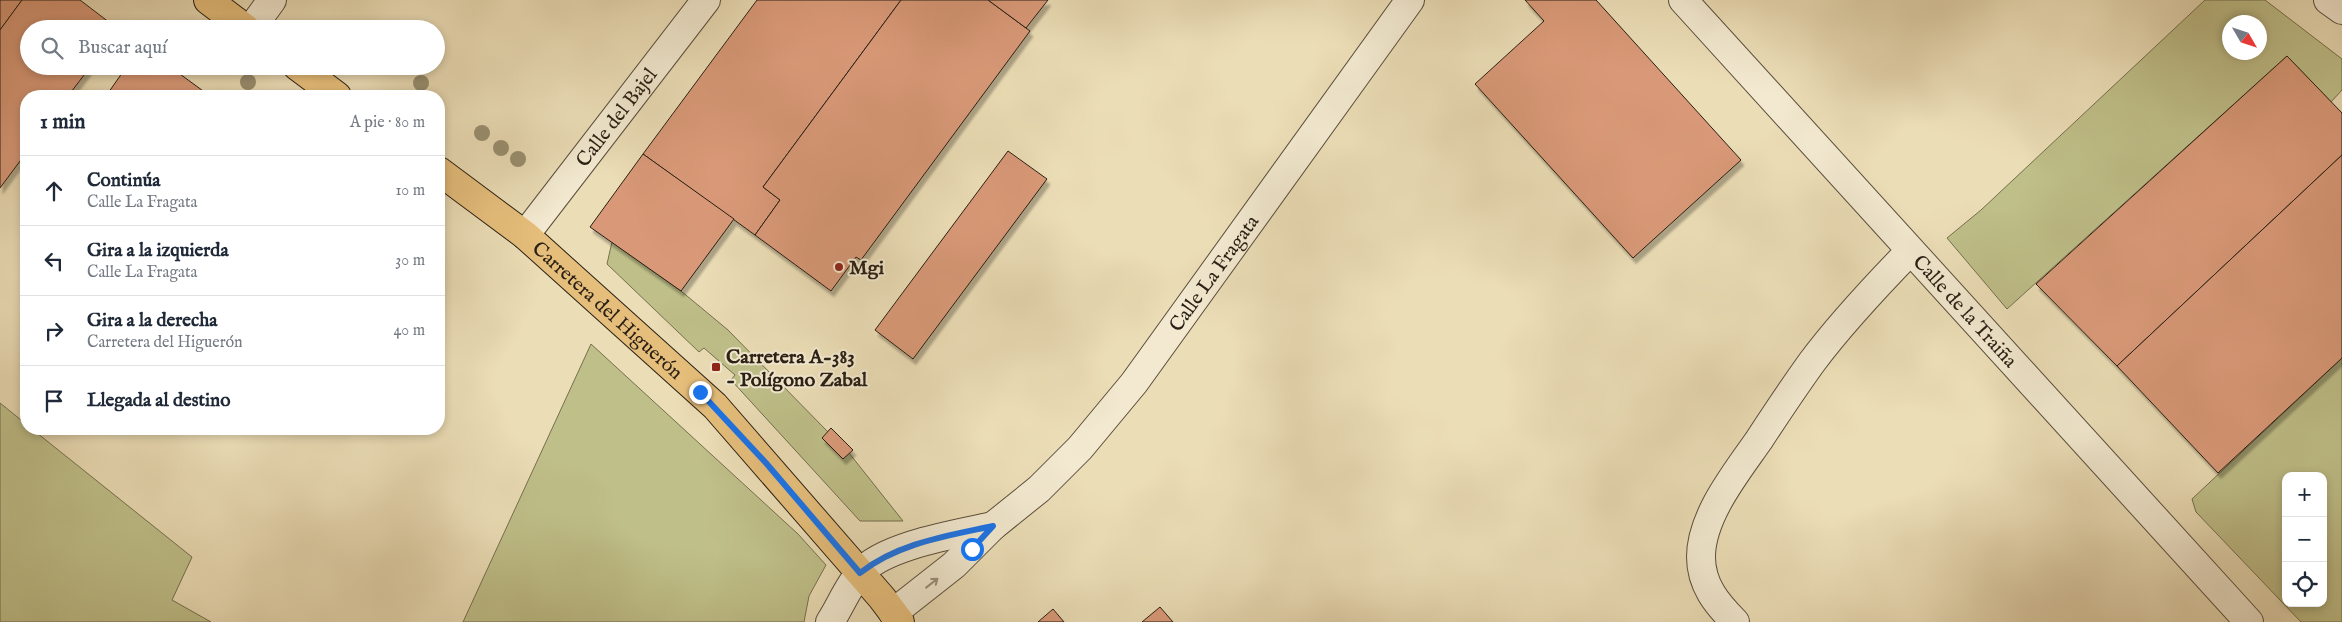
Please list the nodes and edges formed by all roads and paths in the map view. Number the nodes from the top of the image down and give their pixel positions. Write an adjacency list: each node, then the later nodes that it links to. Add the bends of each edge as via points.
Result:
1 (208, 0): 8 (main road)
2 (272, 0): 9 (street)
3 (706, 0): 13 (street, Calle del Bajel)
4 (1410, 0): 15 (street, Calle La Fragata, via 1134,383 1080,448 1039,489)
5 (1683, 0): 14 (street, Calle de la Traiña)
6 (2328, 0): 7 (street)
7 (2342, 10)
8 (234, 20)
9 (258, 20)
10 (309, 75): 11 (main road)
11 (330, 90)
12 (445, 175): 13 (main road, Carretera del Higuerón)
13 (525, 235): 16 (main road, Carretera del Higuerón, via 715,406)
14 (1910, 251): 19 (street, via 1813,361 1715,508 1703,540 1701,559 1707,587 1714,601); 20 (street, Calle de la Traiña)
15 (993, 526): 16 (street, Calle La Fragata, via 941,536 877,560); 17 (street, Calle La Fragata, one-way to 15)
16 (860, 573): 17 (main road, Carretera del Higuerón); 18 (street)
17 (897, 618)
18 (830, 622)
19 (1735, 622)
20 (2249, 622)

